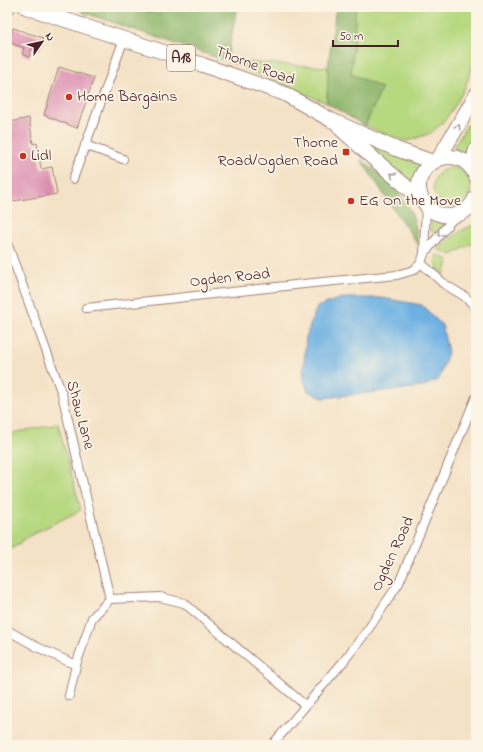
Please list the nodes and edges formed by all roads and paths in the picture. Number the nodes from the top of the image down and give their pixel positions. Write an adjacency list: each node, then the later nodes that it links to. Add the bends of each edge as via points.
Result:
1 (26, 7): 2 (highway, Thorne Road / A18)
2 (124, 39): 4 (highway, Thorne Road / A18, via 285,94); 5 (street)
3 (476, 95): 8 (highway, one-way to 3)
4 (331, 120): 8 (highway, Thorne Road / A18, via 396,149); 12 (highway, Thorne Road / A18, one-way to 4)
5 (85, 145): 7 (street); 10 (street)
6 (476, 150): 9 (highway)
7 (123, 159)
8 (436, 160): 9 (highway, Thorne Road, via 445,157 456,158); 12 (highway, via 425,169 420,179 419,190)
9 (474, 171)
10 (73, 179)
11 (476, 197): 13 (highway)
12 (424, 202): 13 (highway, Thorne Road, via 430,209 445,216); 15 (street)
13 (466, 211): 15 (street, one-way to 15)
14 (7, 243): 20 (street, Shaw Lane, via 62,394)
15 (424, 254): 16 (street)
16 (421, 263): 17 (street, via 444,284); 18 (street, Ogden Road, via 414,270 397,275)
17 (476, 307)
18 (86, 308)
19 (476, 397): 24 (street, Ogden Road, via 399,583 343,662)
20 (110, 599): 22 (street, via 92,618); 24 (street, via 160,597 184,603)
21 (7, 630): 22 (street, via 36,647)
22 (76, 665): 23 (street)
23 (69, 696)
24 (306, 705): 25 (street, Ogden Road)
25 (272, 745)

